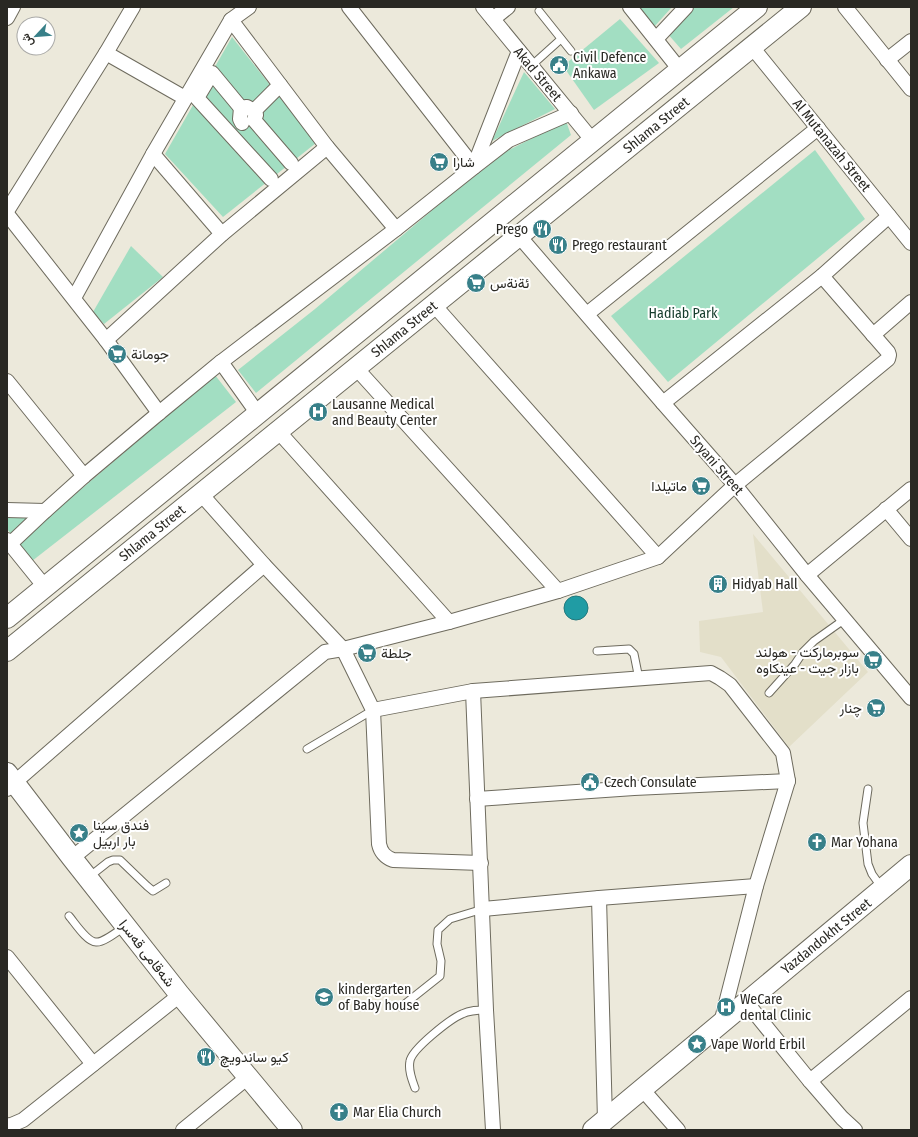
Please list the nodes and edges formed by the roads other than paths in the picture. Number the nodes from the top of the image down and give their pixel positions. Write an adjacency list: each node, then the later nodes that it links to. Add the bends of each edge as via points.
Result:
1 (14, 7): 13 (street)
2 (133, 7): 22 (street)
3 (249, 7): 15 (street)
4 (349, 7): 37 (street)
5 (483, 7): 14 (street, Akad Street)
6 (508, 7): 14 (street)
7 (630, 7): 17 (street)
8 (686, 7): 17 (street)
9 (757, 7): 25 (main road, Shlama Street)
10 (801, 7): 19 (main road, Shlama Street)
11 (845, 7): 23 (street)
12 (539, 11): 16 (lane)
13 (7, 18)
14 (493, 19): 20 (street, Akad Street)
15 (231, 20): 26 (street); 28 (street)
16 (561, 39): 21 (lane); 24 (lane)
17 (656, 39): 25 (street)
18 (911, 41): 23 (street)
19 (752, 47): 31 (street, Al Mutanazah Street); 44 (main road, Shlama Street)
20 (519, 51): 24 (street, Akad Street); 37 (street)
21 (571, 51)
22 (106, 53): 28 (street); 39 (street)
23 (888, 60): 27 (street)
24 (531, 66): 29 (street, Akad Street)
25 (680, 70): 33 (main road, Shlama Street)
26 (280, 85): 30 (street); 34 (street)
27 (911, 89)
28 (185, 98): 35 (street)
29 (571, 113): 33 (street, Akad Street); 37 (street, via 509,140)
30 (247, 115): 32 (street); 32 (street, via 212,73 197,98); 36 (street)
31 (818, 128): 41 (street, Al Mutanazah Street); 54 (street)
32 (229, 133): 38 (street)
33 (593, 141): 45 (main road, Shlama Street)
34 (327, 147): 42 (street); 43 (street)
35 (153, 154): 43 (street); 51 (street)
36 (291, 163)
37 (474, 167): 42 (street)
38 (271, 179)
39 (7, 211)
40 (7, 214): 51 (street)
41 (889, 216): 46 (street, Al Mutanazah Street); 49 (street)
42 (396, 229): 57 (street)
43 (222, 234): 56 (street)
44 (520, 236): 47 (main road, Shlama Street); 54 (street, Sryani Street)
45 (473, 239): 47 (main road, via 469,248 472,257 481,262); 48 (main road, Shlama Street)
46 (911, 243)
47 (490, 259): 50 (main road, Shlama Street)
48 (444, 262): 50 (main road, via 454,260 463,265 465,274); 62 (main road, Shlama Street)
49 (822, 276): 55 (street); 60 (street)
50 (461, 283): 53 (main road, Shlama Street)
51 (74, 298): 56 (street)
52 (911, 302): 55 (street)
53 (434, 305): 58 (main road, Shlama Street); 73 (street)
54 (587, 314): 60 (street, Sryani Street)
55 (873, 334): 65 (street, via 888,352 888,359)
56 (106, 340): 61 (street)
57 (221, 362): 61 (street); 62 (street)
58 (356, 368): 63 (main road, Shlama Street); 77 (street)
59 (7, 381): 64 (street)
60 (663, 403): 65 (street, Sryani Street)
61 (159, 413): 64 (street)
62 (258, 414): 76 (main road, Shlama Street)
63 (278, 431): 67 (main road, Shlama Street); 80 (street)
64 (84, 476): 70 (street)
65 (735, 485): 73 (street); 75 (street, Sryani Street)
66 (911, 489): 69 (street)
67 (201, 494): 74 (street); 82 (main road, Shlama Street)
68 (7, 510): 70 (street)
69 (886, 510): 71 (street); 75 (street)
70 (44, 511): 72 (street)
71 (911, 539)
72 (9, 542): 76 (street)
73 (658, 557): 77 (street)
74 (264, 564): 81 (street); 91 (street)
75 (807, 575): 79 (street, Sryani Street)
76 (45, 587): 78 (main road, Shlama Street)
77 (558, 591): 80 (street)
78 (7, 618)
79 (844, 619): 86 (lane, via 814,641); 87 (street, Sryani Street)
80 (449, 622): 81 (street)
81 (342, 649): 88 (street); 94 (street, via 325,652)
82 (7, 651)
83 (597, 651): 84 (lane, via 629,649 634,654)
84 (639, 678): 85 (street); 90 (street, via 711,673 725,681 783,753)
85 (473, 691): 88 (street); 93 (street)
86 (769, 693)
87 (911, 698)
88 (373, 710): 89 (lane); 95 (street, via 380,850 393,860)
89 (307, 749)
90 (788, 781): 93 (street); 99 (street)
91 (10, 782): 94 (main road, شەقامی قەسرا)
92 (868, 789): 100 (lane, via 863,823 868,864)
93 (477, 799): 95 (street)
94 (72, 858): 97 (main road, شەقامی قەسرا)
95 (481, 863): 102 (street)
96 (911, 865): 100 (main road, Yazdandokht Street)
97 (88, 878): 98 (lane, via 108,862 120,860 153,891); 104 (main road, شەقامی قەسرا)
98 (166, 883)
99 (756, 886): 101 (street); 111 (street)
100 (883, 889): 108 (main road, Yazdandokht Street)
101 (599, 898): 102 (street); 118 (street)
102 (483, 909): 109 (lane, via 450,918 438,930 440,976); 110 (street)
103 (69, 916): 104 (lane, via 88,939 96,942 103,941)
104 (126, 926): 106 (main road, شەقامی قەسرا)
105 (7, 957): 112 (street)
106 (180, 995): 112 (street); 113 (main road, شەقامی قەسرا)
107 (911, 998): 114 (street)
108 (746, 1002): 111 (main road, Yazdandokht Street); 114 (street)
109 (401, 1007)
110 (486, 1010): 115 (lane, via 460,1014 417,1049 410,1061 410,1077); 121 (street)
111 (721, 1023): 116 (main road, Yazdandokht Street)
112 (93, 1064): 117 (street, via 24,1120)
113 (248, 1077): 119 (street); 120 (main road, شەقامی قەسرا)
114 (810, 1081): 123 (street)
115 (415, 1088)
116 (642, 1089): 118 (main road, Yazdandokht Street); 122 (street)
117 (7, 1125)
118 (599, 1125)
119 (183, 1130)
120 (292, 1130)
121 (492, 1130)
122 (678, 1130)
123 (854, 1130)

